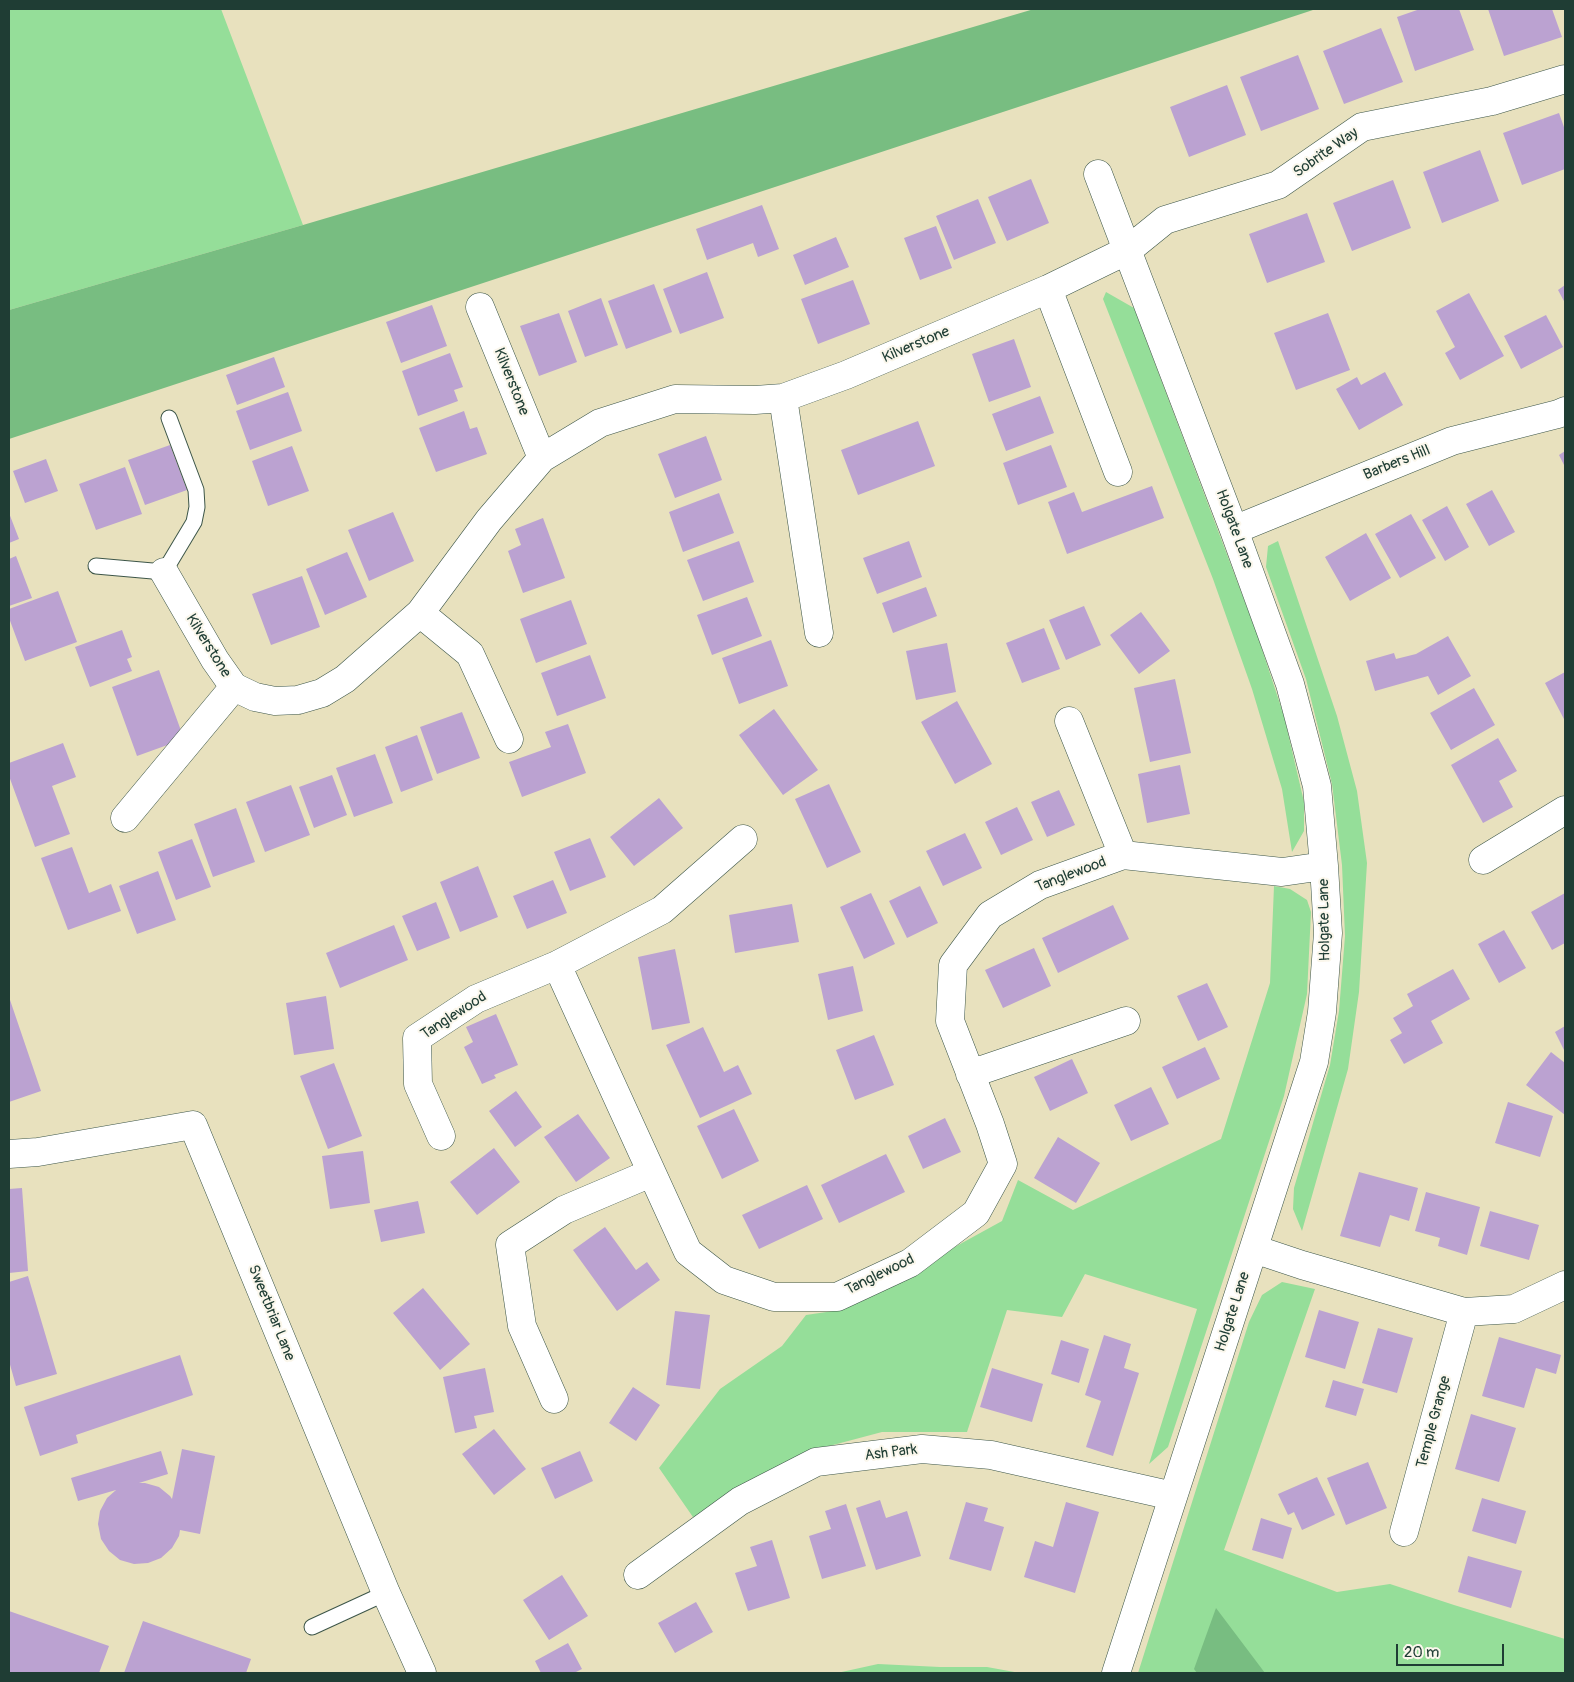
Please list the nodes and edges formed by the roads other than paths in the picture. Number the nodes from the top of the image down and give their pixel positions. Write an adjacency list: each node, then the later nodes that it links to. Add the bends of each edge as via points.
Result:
1 (1565, 79): 3 (street, Sobrite Way, via 1492,101 1362,127 1278,185 1165,220)
2 (1098, 174): 3 (street, Holgate Lane)
3 (1128, 250): 4 (street, Kilverstone); 11 (street, Holgate Lane)
4 (1048, 289): 6 (street, Kilverstone); 10 (street)
5 (480, 307): 9 (street, Kilverstone)
6 (784, 398): 9 (street, Kilverstone, via 675,399 600,423); 15 (street)
7 (1565, 411): 11 (street, Barbers Hill, via 1452,441)
8 (169, 418): 13 (lane, via 196,490 197,507 194,522)
9 (542, 458): 14 (street, Kilverstone, via 489,520)
10 (1118, 472)
11 (1234, 530): 24 (street, Holgate Lane, via 1290,684 1317,786)
12 (96, 566): 13 (lane)
13 (164, 572): 16 (street, Kilverstone)
14 (420, 613): 16 (street, Kilverstone, via 345,679 322,693 298,700 275,701 255,697); 18 (street, via 470,654)
15 (819, 633)
16 (234, 687): 20 (street)
17 (1069, 720): 22 (street, Tanglewood)
18 (509, 739)
19 (1565, 810): 23 (street)
20 (125, 818)
21 (743, 839): 25 (street, Tanglewood, via 662,910)
22 (1123, 855): 24 (street, Tanglewood, via 1282,872); 27 (street, Tanglewood, via 1040,885 990,915 953,965 950,1021)
23 (1483, 860)
24 (1324, 866): 31 (street, Holgate Lane, via 1328,934 1322,1012 1314,1062)
25 (557, 965): 28 (street, Tanglewood, via 476,999 417,1038 418,1084); 30 (street, Tanglewood)
26 (1126, 1021): 27 (street)
27 (970, 1074): 30 (street, Tanglewood, via 1003,1164 976,1213 910,1263 837,1296 774,1296 724,1280 688,1252)
28 (441, 1136)
29 (9, 1154): 38 (street, Sweetbriar Lane, via 38,1152 194,1125)
30 (651, 1173): 34 (street, via 564,1210 510,1244 522,1326)
31 (1254, 1249): 33 (street); 35 (street, Holgate Lane)
32 (1565, 1285): 33 (street, via 1514,1309)
33 (1464, 1312): 36 (street, Temple Grange)
34 (554, 1399)
35 (1173, 1496): 37 (street, Ash Park, via 991,1455 922,1449 816,1462 740,1500); 41 (street, Holgate Lane)
36 (1404, 1532)
37 (638, 1575)
38 (386, 1593): 39 (lane); 40 (street, Sweetbriar Lane)
39 (312, 1627)
40 (422, 1673)
41 (1116, 1673)

